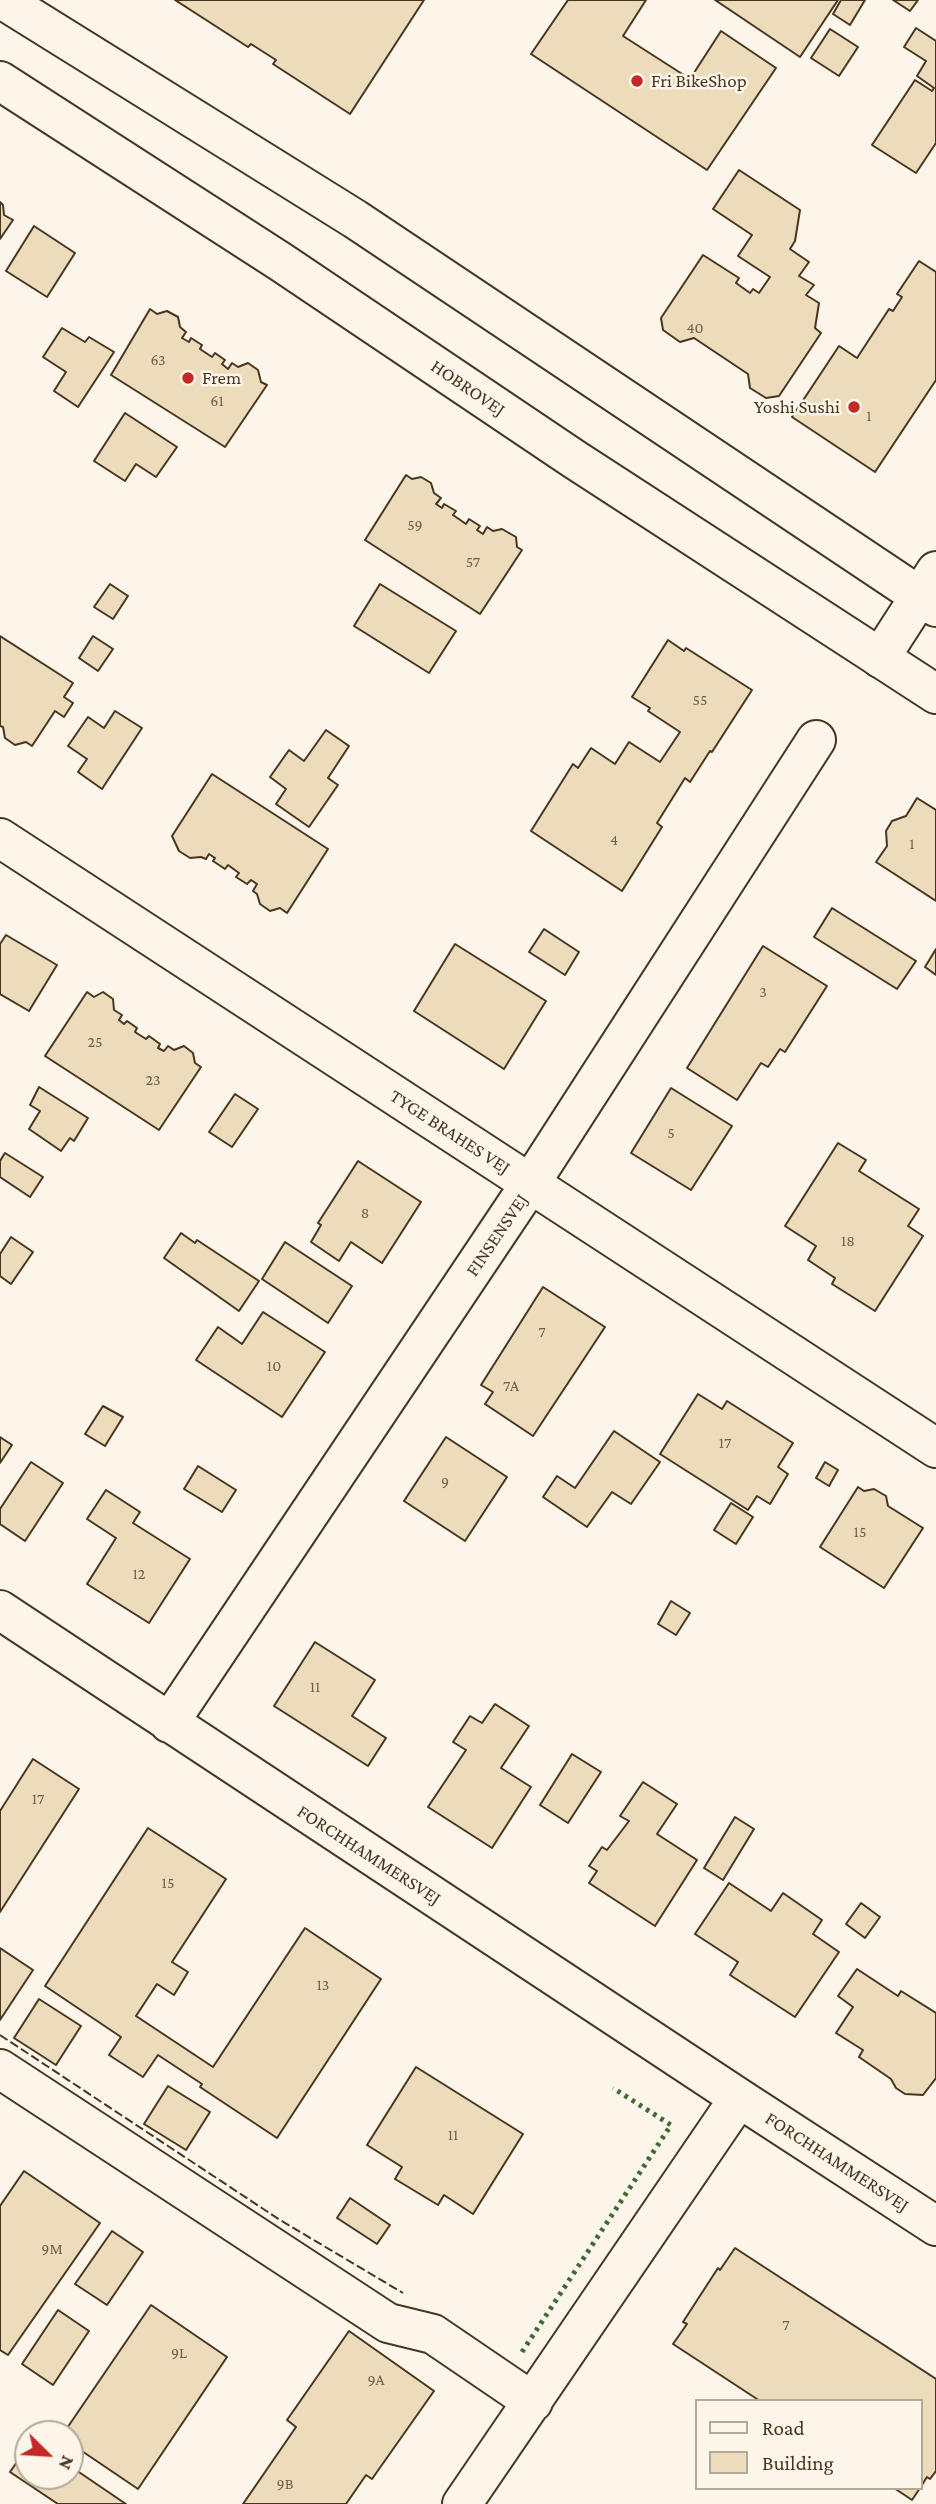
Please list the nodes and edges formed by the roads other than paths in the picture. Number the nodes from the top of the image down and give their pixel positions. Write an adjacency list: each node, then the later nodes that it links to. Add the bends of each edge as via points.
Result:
1 (3, 0): 3 (street, via 355,219)
2 (0, 81): 4 (street, HOBROVEJ)
3 (931, 591): 4 (street)
4 (880, 658): 5 (street, HOBROVEJ)
5 (936, 694)
6 (816, 740): 8 (street, FINSENSVEJ)
7 (0, 838): 8 (street, TYGE BRAHES VEJ)
8 (530, 1184): 9 (street, TYGE BRAHES VEJ); 11 (street, FINSENSVEJ)
9 (936, 1448)
10 (0, 1610): 11 (street, FORCHHAMMERSVEJ)
11 (169, 1723): 13 (street, FORCHHAMMERSVEJ)
12 (0, 2070): 15 (street, via 388,2322 433,2334)
13 (739, 2098): 14 (street, FORCHHAMMERSVEJ); 15 (street)
14 (936, 2226)
15 (533, 2402): 16 (street)
16 (462, 2504)

